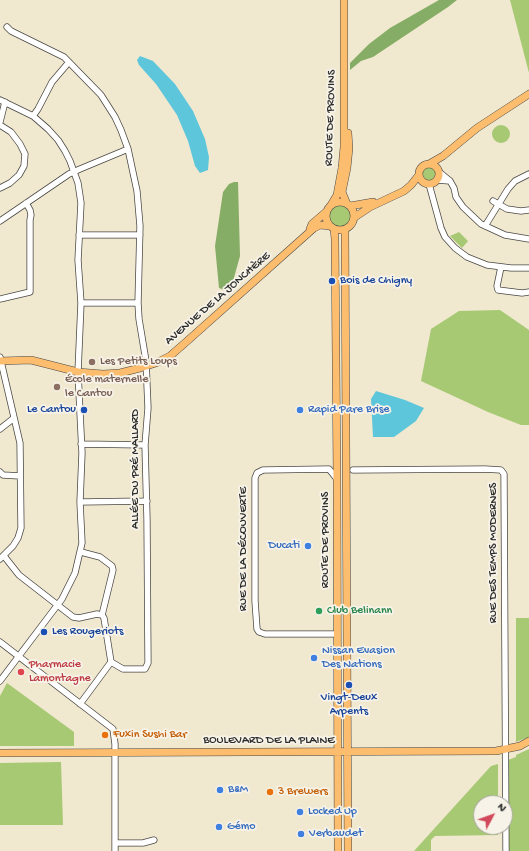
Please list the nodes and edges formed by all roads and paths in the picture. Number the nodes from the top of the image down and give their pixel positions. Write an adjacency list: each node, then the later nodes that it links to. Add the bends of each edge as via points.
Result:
1 (344, 0): 3 (main road, ROUTE DE PROVINS)
2 (7, 27): 4 (street, ALLÉE DU PRÉ MALLARD)
3 (344, 30): 25 (main road, ROUTE DE PROVINS, via 344,147 337,195); 26 (main road, ROUTE DE PROVINS, via 349,148 342,192)
4 (69, 62): 7 (street, via 52,82); 10 (street, ALLÉE DU PRÉ MALLARD, via 106,101)
5 (529, 94): 11 (main road, via 476,128)
6 (3, 101): 7 (street); 8 (street)
7 (33, 116): 14 (street, via 58,140)
8 (0, 122)
9 (0, 125): 21 (street, via 11,132 25,154 24,166 19,175)
10 (128, 150): 14 (street); 36 (street, ALLÉE DU PRÉ MALLARD, via 137,190)
11 (443, 156): 12 (main road); 13 (main road)
12 (429, 164): 13 (main road); 16 (main road, via 422,168)
13 (438, 170): 17 (main road); 18 (street)
14 (74, 171): 24 (street); 35 (street, via 81,203)
15 (529, 174): 27 (street, via 514,181)
16 (419, 175): 19 (main road); 20 (main road)
17 (437, 180): 18 (street); 19 (main road)
18 (450, 181): 32 (street, via 459,203)
19 (426, 183): 20 (main road); 39 (street, via 448,241 468,257 487,265)
20 (411, 185): 22 (main road)
21 (0, 188)
22 (385, 201): 26 (main road); 30 (main road)
23 (493, 201): 27 (street)
24 (26, 203): 31 (street); 42 (street, via 31,215 30,292)
25 (331, 205): 26 (main road, via 339,202); 29 (main road)
26 (349, 205): 30 (main road)
27 (498, 205): 28 (street, via 508,209); 32 (street)
28 (529, 210)
29 (326, 212): 33 (main road, via 327,222); 37 (main road, via 312,224)
30 (355, 217): 34 (main road, via 352,225)
31 (0, 221)
32 (485, 226): 38 (street, via 505,235)
33 (332, 228): 34 (main road); 37 (main road, via 318,226); 52 (main road, ROUTE DE PROVINS, via 335,239)
34 (345, 230): 53 (main road, ROUTE DE PROVINS)
35 (78, 235): 36 (street); 43 (street)
36 (140, 235): 44 (street, ALLÉE DU PRÉ MALLARD)
37 (304, 237): 46 (main road, AVENUE DE LA JONCHÈRE, via 170,356)
38 (529, 239)
39 (501, 267): 40 (street); 41 (street, via 498,290)
40 (529, 268)
41 (529, 292)
42 (0, 299)
43 (81, 303): 44 (street); 47 (street)
44 (138, 303): 46 (street, ALLÉE DU PRÉ MALLARD)
45 (0, 359): 47 (main road, AVENUE DE LA JONCHÈRE, via 32,360); 48 (street)
46 (146, 366): 47 (main road, AVENUE DE LA JONCHÈRE, via 120,373); 51 (street, ALLÉE DU PRÉ MALLARD, via 148,408)
47 (78, 372): 50 (street)
48 (14, 418): 49 (street); 57 (street, via 20,443)
49 (0, 429)
50 (81, 444): 51 (street); 61 (street)
51 (145, 445): 60 (street, ALLÉE DU PRÉ MALLARD)
52 (337, 461): 54 (street); 58 (main road, ROUTE DE PROVINS)
53 (346, 461): 55 (street); 59 (main road, ROUTE DE PROVINS)
54 (329, 469): 58 (street); 66 (street, RUE DE LA DÉCOUVERTE, via 263,470 256,475 256,626 259,632 265,634)
55 (353, 470): 59 (street); 73 (street, RUE DES TEMPS MODERNES, via 485,469 501,470 504,474)
56 (0, 472): 57 (street, via 3,475)
57 (20, 476): 63 (street, via 21,528 18,538)
58 (337, 479): 66 (main road, ROUTE DE PROVINS)
59 (346, 479): 75 (main road, ROUTE DE PROVINS)
60 (146, 501): 61 (street); 69 (street, ALLÉE DU PRÉ MALLARD, via 148,663 145,669 123,670)
61 (80, 502): 62 (street)
62 (81, 552): 64 (street, via 70,586); 65 (street, via 100,557 112,566)
63 (2, 558): 64 (street)
64 (58, 606): 65 (street, via 73,617); 68 (street)
65 (102, 615): 69 (street)
66 (337, 634): 75 (main road, ROUTE DE PROVINS, via 337,699)
67 (0, 642): 68 (street)
68 (18, 657): 70 (street); 71 (street)
69 (111, 662): 71 (street)
70 (0, 681)
71 (80, 704): 74 (street, via 114,729)
72 (529, 742): 73 (main road, BOULEVARD DE LA PLAINE)
73 (506, 749): 75 (main road, BOULEVARD DE LA PLAINE); 82 (street, RUE DES TEMPS MODERNES)
74 (115, 752): 75 (main road, BOULEVARD DE LA PLAINE); 76 (main road, BOULEVARD DE LA PLAINE); 78 (street)
75 (342, 752): 80 (main road, ROUTE DE PROVINS); 81 (main road, ROUTE DE PROVINS)
76 (0, 753)
77 (154, 840): 78 (street, via 143,843)
78 (115, 843): 79 (street)
79 (115, 851)
80 (338, 851)
81 (348, 851)
82 (506, 851)

